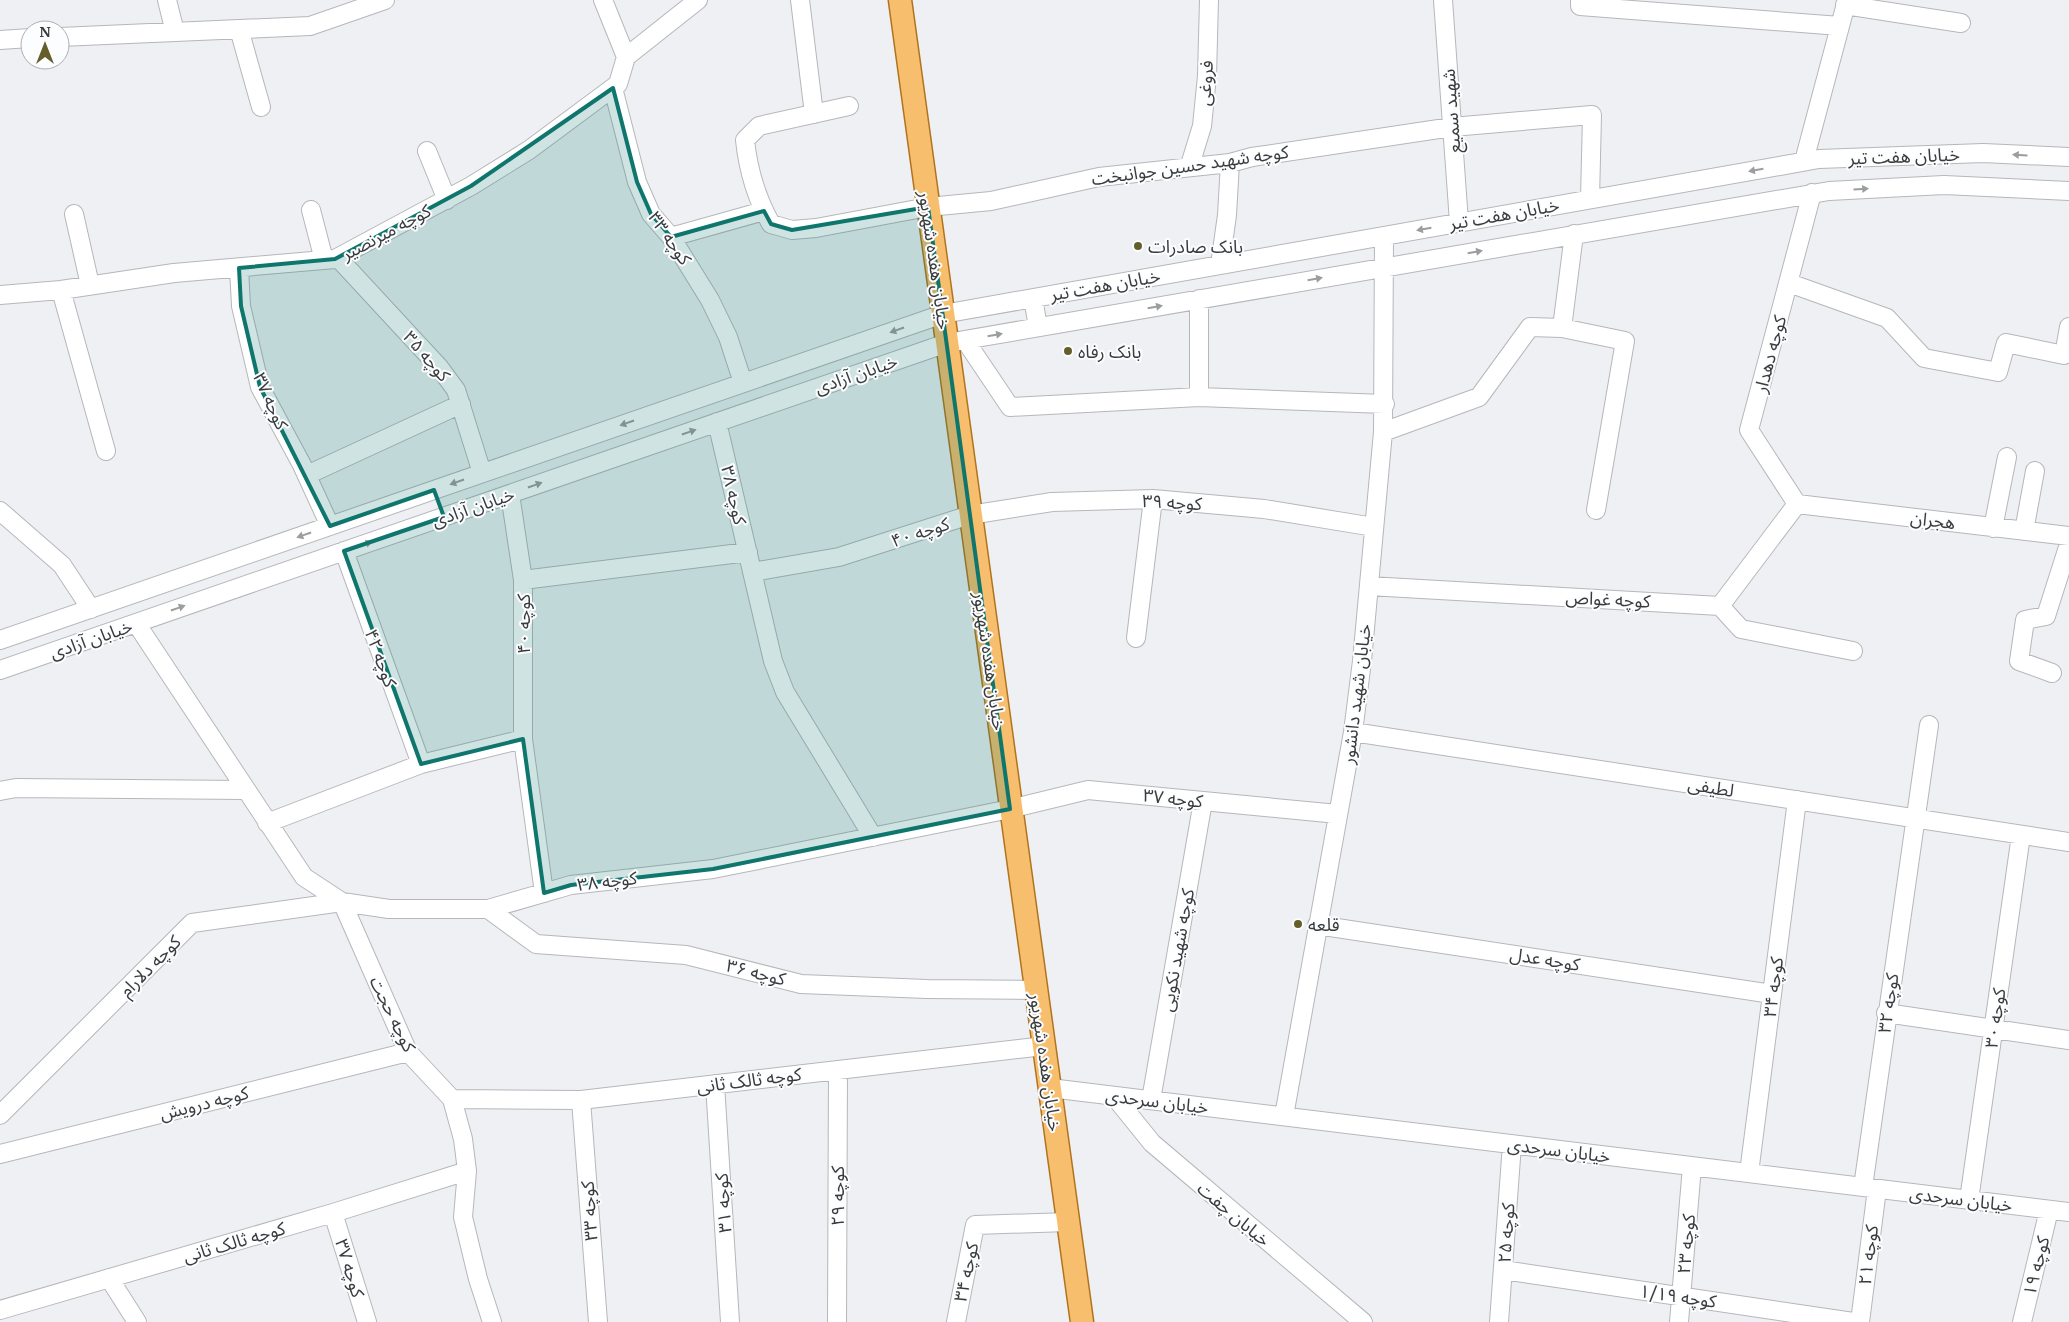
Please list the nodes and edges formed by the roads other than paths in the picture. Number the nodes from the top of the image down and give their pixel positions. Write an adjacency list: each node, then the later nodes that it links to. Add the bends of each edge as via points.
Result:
1 (167, 0): 14 (street)
2 (385, 0): 13 (street, via 310,26)
3 (602, 0): 18 (street)
4 (698, 0): 18 (street)
5 (800, 0): 22 (street)
6 (900, 0): 33 (main road, خیابان هفده شهریور)
7 (1209, 0): 28 (street, فروغی, via 1203,116)
8 (1443, 0): 23 (street, شهید سمیع)
9 (1580, 0): 12 (street, via 1580,6)
10 (1846, 3): 11 (street); 12 (street)
11 (1961, 23)
12 (1840, 26): 26 (street)
13 (239, 29): 14 (street); 21 (street)
14 (175, 32): 15 (street)
15 (70, 37)
16 (20, 39): 17 (street)
17 (0, 40)
18 (626, 57): 19 (street, کوچه میرنصیر, via 618,84)
19 (613, 88): 32 (street, کوچه میرنصیر, via 529,150); 40 (street, کوچه ۳۳, via 637,182 651,214)
20 (849, 106): 22 (street)
21 (261, 108)
22 (814, 114): 35 (street, via 759,126 745,140 748,161)
23 (1452, 127): 27 (street, کوچه شهید حسین جوانبخت); 31 (street, کوچه شهید حسین جوانبخت, via 1592,115); 37 (street, شهید سمیع)
24 (427, 151): 32 (street)
25 (2069, 157): 26 (street, خیابان هفت تیر, one-way to 26, via 1983,153)
26 (1804, 161): 31 (street, خیابان هفت تیر, one-way to 31)
27 (1230, 163): 28 (street, کوچه شهید حسین جوانبخت); 42 (street)
28 (1190, 165): 33 (street, کوچه شهید حسین جوانبخت, via 1099,177 991,201)
29 (2069, 192): 30 (street, خیابان هفت تیر, one-way to 29, via 1944,185)
30 (1812, 193): 38 (street, خیابان هفت تیر); 45 (street, کوچه دهدار)
31 (1590, 199): 37 (street, خیابان هفت تیر)
32 (447, 200): 41 (street, کوچه میرنصیر)
33 (928, 207): 35 (street, کوچه شهید حسین جوانبخت, via 792,230 771,224); 51 (main road, خیابان هفده شهریور)
34 (311, 210): 41 (street)
35 (764, 211): 40 (street)
36 (74, 214): 46 (street)
37 (1460, 222): 39 (street, خیابان هفت تیر, one-way to 39)
38 (1574, 234): 43 (street, خیابان هفت تیر, one-way to 38); 54 (street)
39 (1384, 236): 42 (street, خیابان هفت تیر); 43 (street, خیابان شهید دانشور)
40 (671, 237): 58 (street, کوچه ۳۳, via 710,300 728,337)
41 (332, 259): 44 (street, کوچه میرنصیر); 60 (street, کوچه ۳۵, via 439,366 456,390)
42 (1220, 265): 49 (street, خیابان هفت تیر)
43 (1385, 267): 50 (street, خیابان هفت تیر, one-way to 43); 61 (street, خیابان شهید دانشور)
44 (239, 268): 46 (street, کوچه میرنصیر, via 174,272); 68 (street, کوچه ۳۷, via 241,306 260,387)
45 (1789, 283): 53 (street, via 1887,318 1924,358 1998,372 2006,343 2064,354); 72 (street, کوچه دهدار, via 1749,430)
46 (90, 286): 47 (street, کوچه میرنصیر)
47 (61, 290): 48 (street, کوچه میرنصیر); 64 (street)
48 (0, 295)
49 (1033, 298): 51 (street, خیابان هفت تیر); 52 (street)
50 (1199, 299): 52 (street, خیابان هفت تیر, one-way to 50); 59 (street)
51 (943, 314): 55 (main road, خیابان هفده شهریور); 56 (street, خیابان آزادی, one-way to 56)
52 (1038, 327): 55 (street, خیابان هفت تیر, one-way to 52)
53 (2069, 327)
54 (1562, 328): 63 (street, via 1530,327 1479,397); 73 (street, via 1625,341)
55 (956, 341): 57 (street, خیابان آزادی); 59 (street, via 1010,407); 75 (main road, خیابان هفده شهریور)
56 (862, 342): 57 (street); 58 (street, خیابان آزادی)
57 (872, 369): 62 (street, خیابان آزادی)
58 (743, 383): 67 (street, خیابان آزادی, one-way to 67)
59 (1199, 396): 61 (street)
60 (461, 404): 67 (street, کوچه ۳۵); 68 (street)
61 (1385, 404): 63 (street, خیابان شهید دانشور)
62 (717, 422): 70 (street, خیابان آزادی, one-way to 62); 84 (street, کوچه ۳۸)
63 (1383, 432): 78 (street, خیابان شهید دانشور)
64 (106, 450)
65 (2007, 457): 79 (street)
66 (2035, 470): 80 (street)
67 (482, 474): 69 (street, خیابان آزادی, one-way to 69)
68 (306, 475): 77 (street, کوچه ۳۷)
69 (434, 490): 76 (street); 77 (street, خیابان آزادی)
70 (510, 494): 76 (street, خیابان آزادی); 86 (street)
71 (1153, 499): 75 (street, کوچه ۳۹, via 1052,502); 78 (street, کوچه ۳۹, via 1264,509); 93 (street)
72 (1797, 504): 79 (street, هجران); 89 (street)
73 (1596, 510)
74 (2, 516): 90 (street, via 62,565)
75 (970, 516): 85 (street, کوچه ۴۰, via 839,558); 107 (main road, خیابان هفده شهریور)
76 (444, 517): 83 (street, خیابان آزادی, one-way to 76)
77 (330, 526): 88 (street, خیابان آزادی, one-way to 88)
78 (1374, 527): 87 (street, خیابان شهید دانشور)
79 (1993, 528): 80 (street, هجران)
80 (2024, 531): 81 (street, هجران)
81 (2069, 536)
82 (2069, 544): 97 (street, via 2046,616 2025,620 2019,662)
83 (344, 551): 91 (street, خیابان آزادی, one-way to 83); 101 (street, کوچه ۴۲)
84 (748, 552): 85 (street, کوچه ۳۸); 86 (street, کوچه ۴۰)
85 (752, 572): 112 (street, کوچه ۳۸, via 773,662 785,692)
86 (523, 580): 100 (street, کوچه ۴۰)
87 (1369, 586): 89 (street, کوچه غواص); 99 (street, خیابان شهید دانشور)
88 (142, 591): 90 (street, خیابان آزادی); 91 (street, via 138,604)
89 (1720, 606): 95 (street, via 1742,629)
90 (92, 608): 92 (street, via 103,616); 94 (street, خیابان آزادی)
91 (144, 620): 92 (street, خیابان آزادی); 103 (street)
92 (104, 634): 96 (street, خیابان آزادی)
93 (1136, 638)
94 (0, 640)
95 (1853, 652)
96 (0, 670)
97 (2052, 673)
98 (1929, 726): 109 (street, کوچه ۳۲)
99 (1353, 732): 105 (street, لطیفی); 108 (street, خیابان شهید دانشور)
100 (523, 739): 101 (street); 114 (street, کوچه ۴۰)
101 (420, 764): 110 (street)
102 (8, 790): 103 (street); 104 (street)
103 (245, 790): 110 (street)
104 (0, 797)
105 (1797, 800): 109 (street, لطیفی); 119 (street, کوچه ۳۴)
106 (1203, 801): 107 (street, کوچه ۳۷, via 1088,790); 108 (street, کوچه ۳۷); 131 (street, کوچه شهید نکویی)
107 (1010, 809): 112 (street, کوچه ۳۸); 118 (main road, خیابان هفده شهریور)
108 (1338, 814): 117 (street, خیابان شهید دانشور)
109 (1914, 819): 111 (street, لطیفی); 120 (street, کوچه ۳۲)
110 (267, 823): 115 (street, via 304,877)
111 (2022, 835): 113 (street, لطیفی); 121 (street, کوچه ۳۰)
112 (873, 837): 114 (street, کوچه ۳۸, via 713,869 571,885)
113 (2069, 842)
114 (544, 893): 116 (street, کوچه ۳۸)
115 (342, 902): 116 (street, کوچه ۳۸, via 389,909); 124 (street, کوچه حجت); 132 (street, کوچه دلارام, via 192,924)
116 (488, 909): 118 (street, کوچه ۳۶, via 536,944 686,955 801,984)
117 (1318, 925): 119 (street, کوچه عدل); 133 (street, خیابان شهید دانشور)
118 (1036, 990): 123 (main road, خیابان هفده شهریور)
119 (1772, 994): 138 (street, کوچه ۳۴)
120 (1886, 1013): 121 (street); 139 (street, کوچه ۳۲)
121 (1994, 1029): 122 (street); 140 (street, کوچه ۳۰)
122 (2069, 1040)
123 (1044, 1046): 125 (street, کوچه ثالک ثانی); 127 (main road, خیابان هفده شهریور)
124 (408, 1052): 129 (street, کوچه حجت); 135 (street, کوچه درویش)
125 (838, 1070): 126 (street, کوچه ثالک ثانی); 154 (street, کوچه ۲۹)
126 (715, 1084): 130 (street, کوچه ثالک ثانی); 153 (street, کوچه ۳۱)
127 (1050, 1088): 128 (street, خیابان سرحدی); 144 (main road, خیابان هفده شهریور)
128 (1114, 1096): 131 (street, خیابان سرحدی); 157 (street, خیابان چفت, via 1152,1143)
129 (452, 1099): 130 (street, کوچه ثالک ثانی); 137 (street, کوچه حجت, via 463,1139)
130 (581, 1100): 152 (street, کوچه ۳۳)
131 (1152, 1100): 133 (street, خیابان سرحدی)
132 (0, 1115)
133 (1284, 1116): 134 (street, خیابان سرحدی)
134 (1512, 1144): 136 (street, خیابان سرحدی); 145 (street, کوچه ۲۵)
135 (0, 1154)
136 (1692, 1166): 138 (street, خیابان سرحدی); 147 (street, کوچه ۲۳)
137 (467, 1171): 143 (street, کوچه ثالک ثانی); 151 (street, کوچه حجت, via 464,1217)
138 (1749, 1173): 139 (street, خیابان سرحدی)
139 (1870, 1188): 140 (street, خیابان سرحدی); 161 (street, کوچه ۲۱)
140 (1968, 1200): 141 (street, خیابان سرحدی)
141 (2049, 1210): 142 (street, خیابان سرحدی); 162 (street, کوچه ۱۹)
142 (2069, 1212)
143 (333, 1213): 146 (street, کوچه ثالک ثانی); 150 (street, کوچه ۳۷)
144 (1068, 1222): 155 (street, کوچه ۳۴, via 975,1225); 156 (main road, خیابان هفده شهریور)
145 (1503, 1270): 147 (street, کوچه ۱/۱۹); 158 (street, کوچه ۲۵)
146 (109, 1278): 148 (street, کوچه ثالک ثانی); 149 (street)
147 (1681, 1296): 159 (street, کوچه ۲۳); 160 (street, کوچه ۱/۱۹)
148 (0, 1310)
149 (137, 1322)
150 (367, 1322)
151 (492, 1322)
152 (598, 1322)
153 (730, 1322)
154 (837, 1322)
155 (956, 1322)
156 (1082, 1322)
157 (1363, 1322)
158 (1499, 1322)
159 (1679, 1322)
160 (1854, 1322)
161 (1860, 1322)
162 (2022, 1322)

